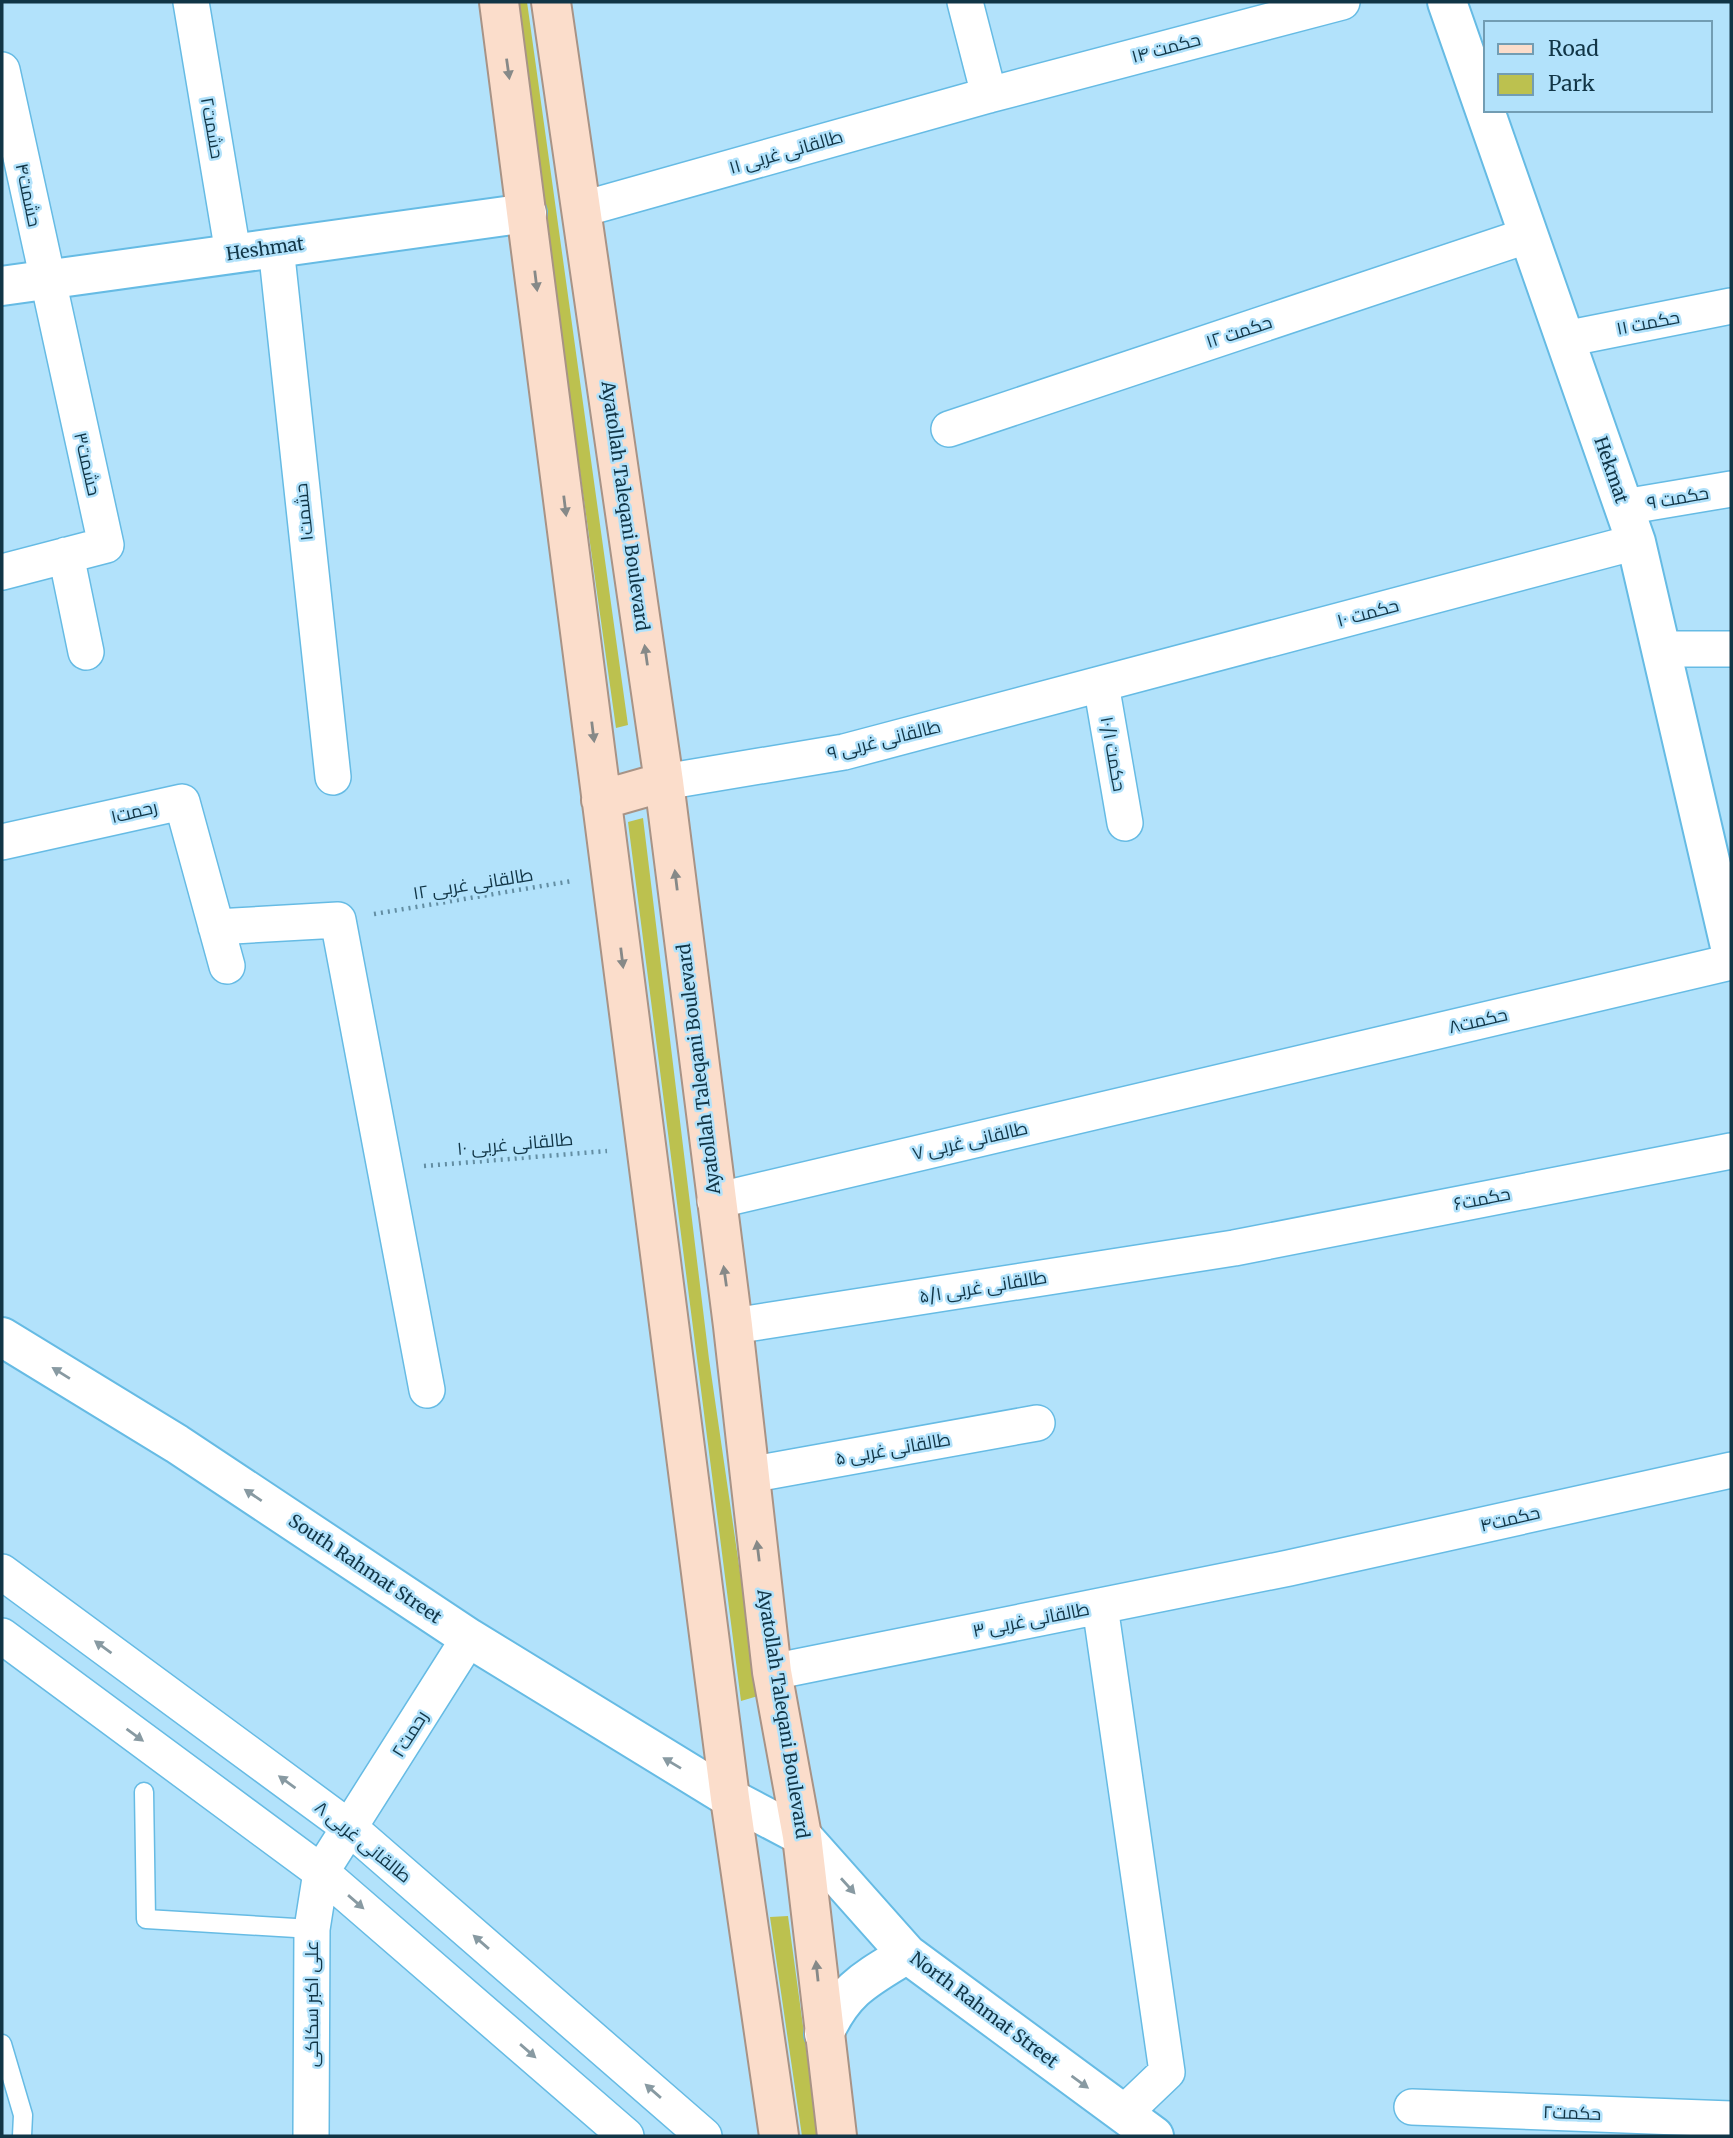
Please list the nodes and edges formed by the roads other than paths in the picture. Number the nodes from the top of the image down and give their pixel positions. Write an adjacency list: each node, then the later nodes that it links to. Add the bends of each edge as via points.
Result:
1 (191, 2): 15 (street, حشمت۲)
2 (499, 2): 12 (main road, one-way to 12)
3 (551, 2): 11 (main road, Ayatollah Taleqani Boulevard)
4 (965, 2): 8 (street)
5 (1342, 2): 8 (street, حکمت ۱۴)
6 (1447, 2): 9 (street, Hekmat)
7 (2, 69): 16 (street, حشمت۴)
8 (989, 95): 11 (street, طالقانی غربی ۱۱)
9 (1484, 107)
10 (1486, 112): 13 (street, Hekmat)
11 (583, 209): 30 (main road, Ayatollah Taleqani Boulevard, one-way to 11)
12 (527, 213): 14 (street, Heshmat); 31 (main road, one-way to 31)
13 (1529, 235): 19 (street, Hekmat); 20 (street, حکمت ۱۲)
14 (276, 247): 15 (street, Heshmat); 29 (street, حشمت۱)
15 (233, 253): 16 (street, Heshmat)
16 (46, 279): 17 (street, Heshmat); 23 (street, حشمت۳, via 106,545)
17 (2, 286)
18 (1731, 306): 19 (street, حکمت ۱۱)
19 (1565, 339): 22 (street, Hekmat)
20 (949, 429)
21 (1731, 489): 22 (street, حکمت ۹)
22 (1630, 525): 25 (street, Hekmat); 28 (street, حکمت ۱۰)
23 (66, 555): 24 (street, حشمت۳); 27 (street)
24 (2, 572)
25 (1661, 649): 26 (street); 35 (street, Hekmat)
26 (1731, 649)
27 (86, 652)
28 (1101, 684): 30 (street, طالقانی غربی ۹, via 844,752); 32 (street, حکمت ۱۰/۱)
29 (332, 777)
30 (664, 782): 31 (main road); 40 (main road, Ayatollah Taleqani Boulevard, one-way to 30)
31 (601, 800): 55 (main road, one-way to 55)
32 (1125, 823)
33 (2, 842): 34 (street, رحمت۱, via 182,802)
34 (216, 927): 37 (street, رحمت۱); 44 (street, via 338,920)
35 (1731, 951)
36 (1731, 962): 38 (street, حکمت۸)
37 (227, 966)
38 (1224, 1081): 40 (street, طالقانی غربی ۷)
39 (1731, 1151): 41 (street, حکمت۶)
40 (715, 1201): 42 (main road, Ayatollah Taleqani Boulevard, one-way to 40)
41 (1234, 1248): 42 (street, طالقانی غربی ۵/۱)
42 (733, 1326): 47 (main road, Ayatollah Taleqani Boulevard)
43 (2, 1337): 52 (street, South Rahmat Street, one-way to 43, via 177,1444)
44 (427, 1390)
45 (1037, 1423): 47 (street, طالقانی غربی ۵)
46 (1731, 1470): 48 (street, حکمت۴)
47 (749, 1475): 53 (main road, Ayatollah Taleqani Boulevard, one-way to 47)
48 (1289, 1568): 50 (street, طالقانی غربی ۳)
49 (2, 1573): 56 (street, طالقانی غربی ۸, one-way to 49)
50 (1101, 1606): 53 (street, طالقانی غربی ۳); 64 (street, via 1167,2072)
51 (2, 1636): 58 (street, one-way to 58)
52 (470, 1639): 55 (street, South Rahmat Street, one-way to 52); 56 (street, رحمت۲)
53 (772, 1672): 57 (main road, Ayatollah Taleqani Boulevard)
54 (144, 1792): 59 (lane, via 146,1919)
55 (730, 1798): 57 (street, South Rahmat Street); 70 (main road)
56 (351, 1829): 58 (street, رحمت۲); 69 (street, طالقانی غربی ۸, one-way to 56)
57 (802, 1836): 60 (street, North Rahmat Street, one-way to 60); 61 (main road, Ayatollah Taleqani Boulevard, one-way to 57)
58 (321, 1872): 59 (street, علی اکبر سکاکی); 68 (street, one-way to 68)
59 (312, 1929): 67 (street, علی اکبر سکاکی)
60 (907, 1954): 61 (street, via 863,1981 836,2006); 64 (street, North Rahmat Street, one-way to 64)
61 (824, 2034): 71 (main road, Ayatollah Taleqani Boulevard)
62 (2, 2044): 66 (lane, via 23,2115)
63 (1412, 2107): 65 (street, حکمت۲)
64 (1123, 2113): 72 (street, North Rahmat Street)
65 (1731, 2119)
66 (22, 2136)
67 (312, 2136)
68 (626, 2136)
69 (704, 2136)
70 (779, 2136)
71 (837, 2136)
72 (1154, 2136)

